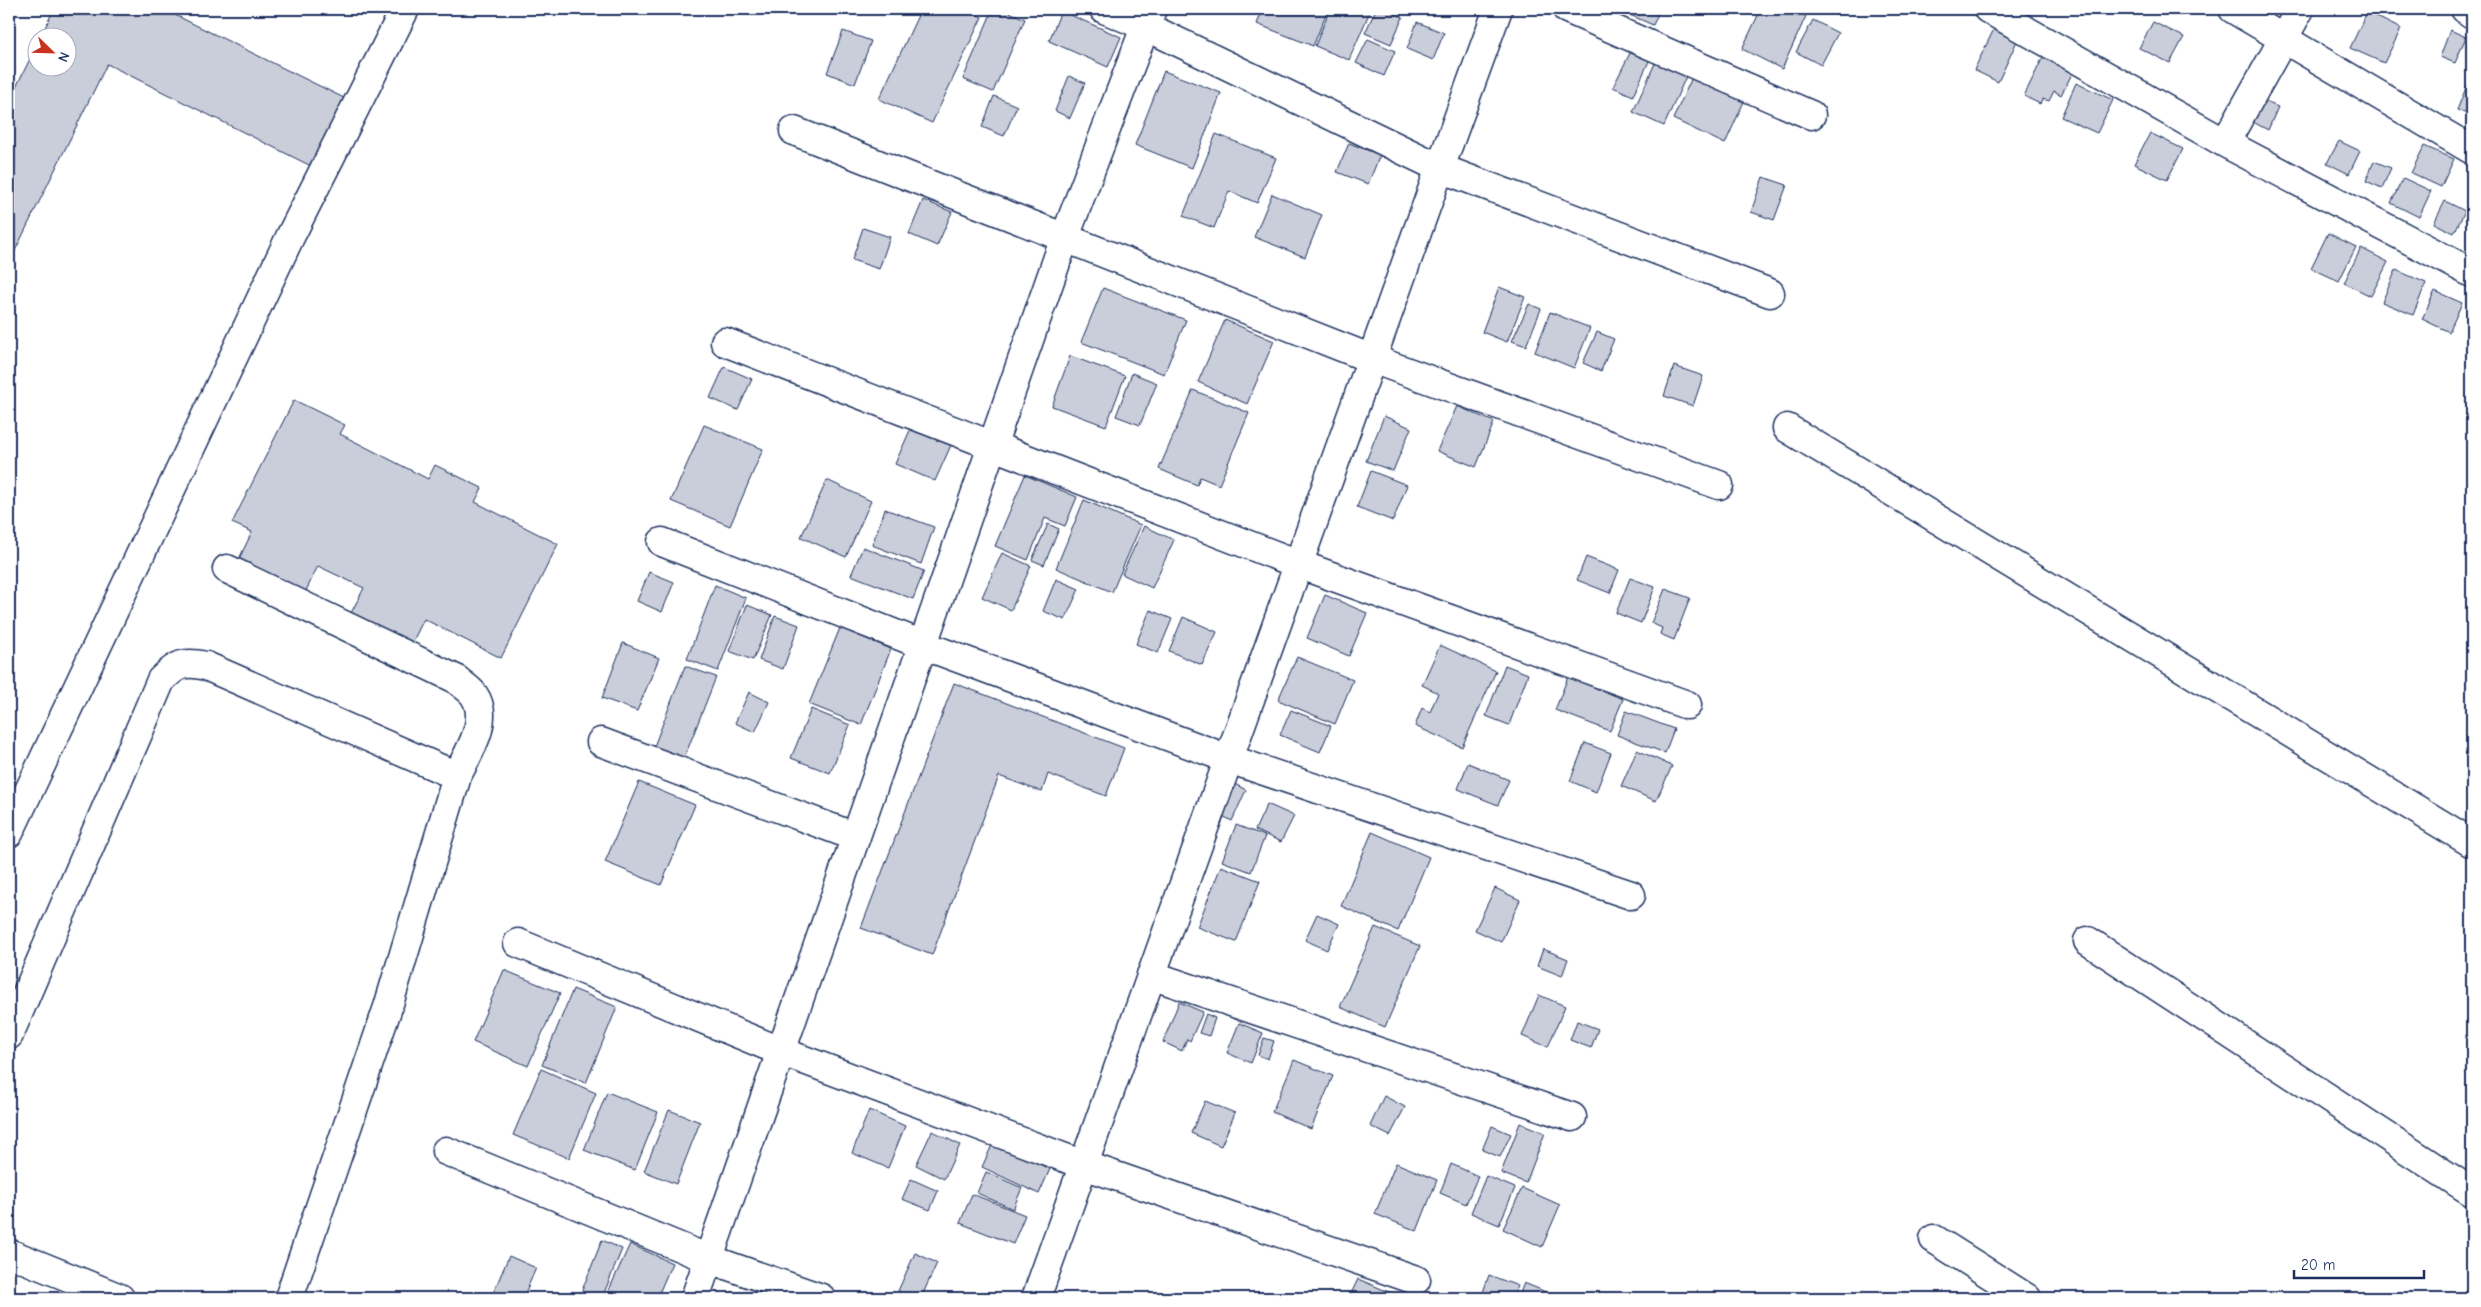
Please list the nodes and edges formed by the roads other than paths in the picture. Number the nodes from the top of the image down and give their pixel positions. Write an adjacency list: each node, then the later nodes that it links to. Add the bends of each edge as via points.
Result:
1 (405, 9): 33 (street, via 290,237)
2 (1104, 9): 10 (street)
3 (1498, 9): 16 (street)
4 (1567, 9): 12 (street)
5 (1988, 9): 14 (street)
6 (2233, 9): 11 (street)
7 (2300, 9): 11 (street)
8 (2465, 9): 9 (street)
9 (2472, 14)
10 (1148, 17): 16 (street); 17 (street)
11 (2285, 38): 14 (street); 15 (street)
12 (1811, 115)
13 (794, 131): 17 (street)
14 (2224, 143): 18 (street)
15 (2472, 150)
16 (1440, 168): 19 (street); 21 (street)
17 (1065, 237): 21 (street); 23 (street)
18 (2472, 273)
19 (1770, 294)
20 (725, 342): 23 (street)
21 (1372, 359): 24 (street); 26 (street)
22 (1788, 428): 35 (street)
23 (993, 444): 26 (street); 28 (street)
24 (1719, 485)
25 (662, 542): 28 (street)
26 (1298, 564): 29 (street); 31 (street)
27 (227, 570): 32 (street, via 456,679 474,695 481,718)
28 (923, 645): 31 (street); 34 (street)
29 (1687, 706)
30 (601, 742): 34 (street)
31 (1229, 759): 36 (street); 39 (street)
32 (457, 776): 40 (street, via 206,666 190,662 174,667 161,680); 51 (street, via 388,1008)
33 (9, 833)
34 (856, 837): 41 (street)
35 (2472, 843)
36 (1631, 895)
37 (2088, 941): 45 (street)
38 (518, 943): 41 (street)
39 (1151, 975): 42 (street); 44 (street)
40 (9, 1034)
41 (780, 1051): 44 (street); 48 (street)
42 (1572, 1117)
43 (446, 1151): 48 (street)
44 (1084, 1165): 49 (street); 54 (street)
45 (2472, 1192)
46 (1934, 1239): 55 (street)
47 (9, 1253): 50 (street)
48 (709, 1258): 52 (street); 53 (street)
49 (1416, 1280)
50 (120, 1298)
51 (290, 1298)
52 (696, 1298)
53 (821, 1298)
54 (1036, 1298)
55 (2027, 1298)

